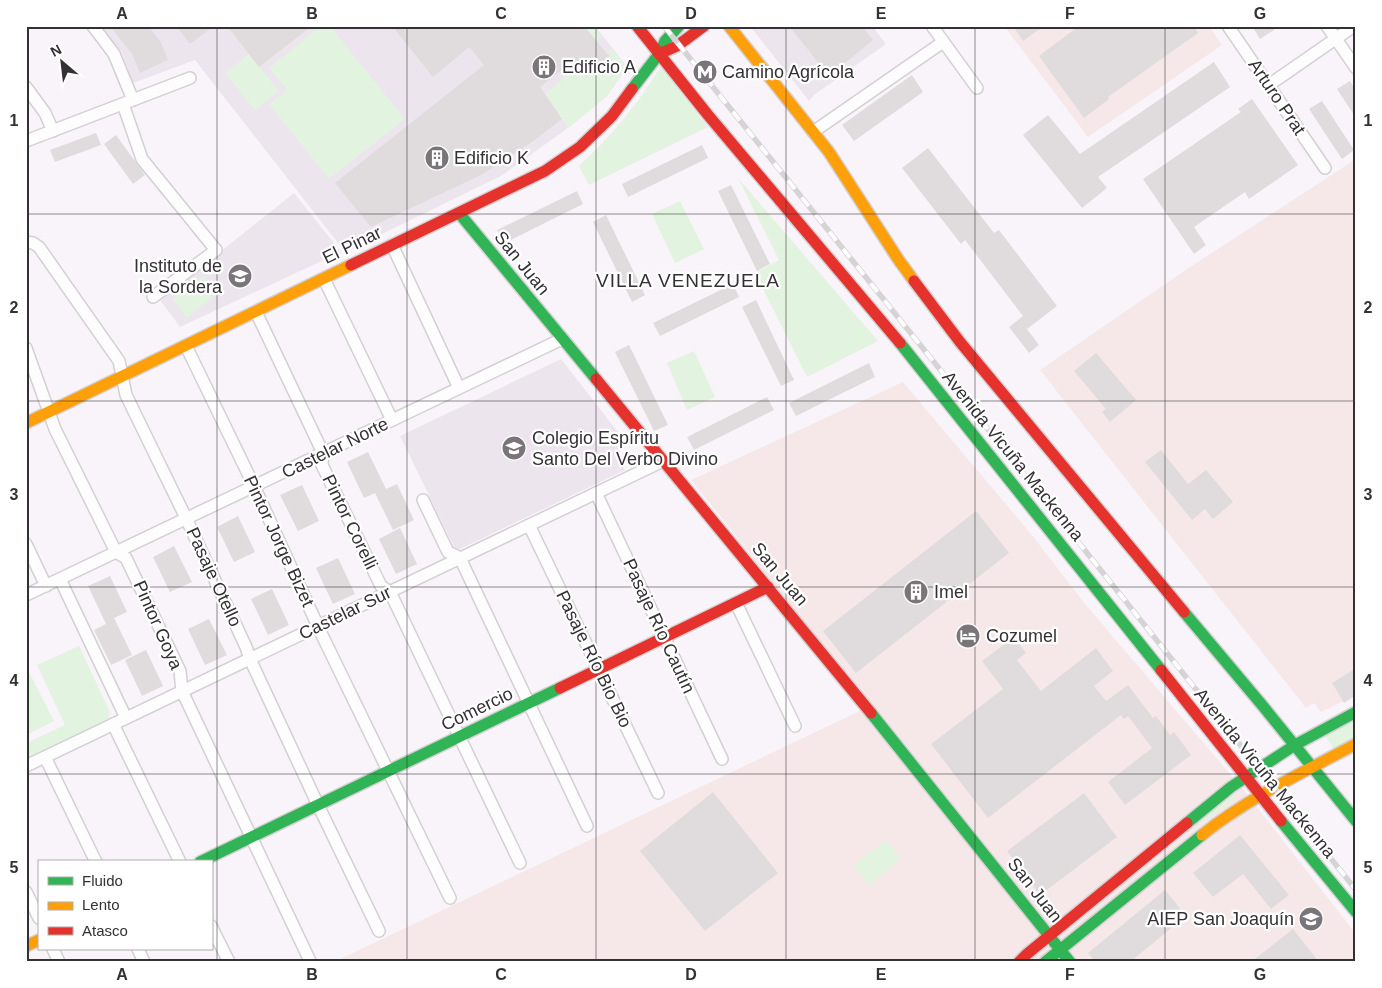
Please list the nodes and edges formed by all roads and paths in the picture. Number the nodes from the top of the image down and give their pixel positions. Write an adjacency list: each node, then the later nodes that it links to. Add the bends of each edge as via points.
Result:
1 (93, 26): 18 (street, via 114,54)
2 (637, 26): 12 (main road, Avenida Vicuña Mackenna)
3 (679, 26): 12 (main road, El Pinar, via 665,41)
4 (704, 26): 12 (main road, via 674,49)
5 (729, 26): 20 (main road, Avenida Vicuña Mackenna)
6 (932, 26): 11 (street)
7 (1228, 26): 15 (street, Arturo Prat)
8 (1327, 26): 10 (street)
9 (1354, 26): 10 (street)
10 (1336, 39): 13 (street); 15 (street)
11 (943, 42): 17 (street); 20 (street)
12 (659, 54): 23 (main road, El Pinar, via 612,116 580,147 538,175); 71 (main road, Avenida Vicuña Mackenna, via 910,355)
13 (1356, 68)
14 (190, 78): 18 (street)
15 (1269, 85): 22 (street, Arturo Prat)
16 (26, 87): 19 (street, via 40,105)
17 (978, 88)
18 (128, 102): 19 (street); 27 (street, via 142,158 216,250)
19 (53, 131): 21 (street)
20 (814, 132): 65 (main road, Avenida Vicuña Mackenna, via 898,259 955,336)
21 (26, 141)
22 (1326, 168)
23 (459, 213): 25 (main road, El Pinar); 29 (main road, San Juan)
24 (26, 242): 32 (street, Pasaje Otello, via 39,247 119,361)
25 (392, 245): 26 (main road, El Pinar); 33 (street)
26 (324, 279): 28 (main road, El Pinar); 35 (street)
27 (153, 297)
28 (256, 312): 30 (main road, El Pinar); 37 (street, Pintor Corelli)
29 (562, 339): 33 (street, Castelar Norte); 38 (main road, San Juan)
30 (186, 346): 32 (main road, El Pinar); 39 (street, Pintor Jorge Bizet)
31 (26, 348): 34 (street, Pintor Goya)
32 (122, 377): 34 (main road, El Pinar); 42 (street, Pasaje Otello, via 126,395)
33 (460, 388): 35 (street, Castelar Norte)
34 (50, 412): 36 (main road, El Pinar); 45 (street, Pintor Goya)
35 (392, 420): 37 (street, Castelar Norte)
36 (26, 423)
37 (323, 453): 39 (street, Castelar Norte); 50 (street, Pintor Corelli, via 322,465 326,474 380,586)
38 (663, 461): 40 (street, Castelar Sur); 49 (main road, San Juan)
39 (254, 486): 42 (street, Castelar Norte); 53 (street, Pintor Jorge Bizet)
40 (596, 493): 43 (street, Castelar Sur); 54 (street, Pasaje Río Cautín)
41 (423, 500): 46 (street, via 448,552)
42 (186, 518): 45 (street, Castelar Norte); 55 (street, Pasaje Otello)
43 (529, 525): 46 (street, Castelar Sur); 56 (street, Pasaje Río Bio Bio)
44 (26, 544): 48 (street)
45 (116, 552): 47 (street, Castelar Norte); 57 (street, Pintor Goya, via 126,558 180,671)
46 (460, 558): 50 (street, Castelar Sur); 58 (street)
47 (60, 579): 48 (street, Castelar Norte); 60 (street)
48 (46, 586): 51 (street, Castelar Norte)
49 (768, 587): 52 (main road, Comercio); 88 (main road, San Juan)
50 (390, 592): 53 (street, Castelar Sur); 63 (street, Pintor Corelli)
51 (26, 595)
52 (736, 603): 54 (main road, Comercio); 62 (street)
53 (318, 626): 55 (street, Castelar Sur); 70 (street, Pintor Jorge Bizet)
54 (665, 637): 56 (main road, Comercio); 67 (street, Pasaje Río Cautín)
55 (250, 659): 57 (street, Castelar Sur); 74 (street, Pasaje Otello)
56 (599, 669): 58 (main road, Comercio); 72 (street, Pasaje Río Bio Bio)
57 (182, 691): 60 (street, Castelar Sur); 77 (street, Pintor Goya)
58 (529, 703): 63 (main road, Comercio); 76 (street)
59 (1356, 712): 65 (main road)
60 (126, 718): 61 (street, Castelar Sur)
61 (113, 724): 66 (street, Castelar Sur); 79 (street)
62 (795, 726)
63 (459, 737): 70 (main road, Comercio); 81 (street, Pintor Corelli)
64 (1356, 744): 69 (main road)
65 (1295, 745): 69 (main road, Avenida Vicuña Mackenna); 71 (main road)
66 (45, 757): 68 (street, Castelar Sur); 78 (street)
67 (722, 758)
68 (26, 766)
69 (1313, 768): 73 (main road); 75 (main road, Avenida Vicuña Mackenna)
70 (388, 771): 74 (main road, Comercio); 83 (street, Pintor Jorge Bizet)
71 (1246, 777): 73 (main road, Avenida Vicuña Mackenna); 88 (main road)
72 (658, 793)
73 (1261, 796): 84 (main road, Avenida Vicuña Mackenna); 93 (main road, via 1216,824)
74 (318, 805): 77 (main road, Comercio); 87 (street, Pasaje Otello)
75 (1356, 821)
76 (587, 826)
77 (251, 837): 80 (main road, Comercio); 94 (street, Pintor Goya)
78 (95, 860)
79 (179, 860)
80 (204, 860)
81 (520, 863)
82 (26, 892): 85 (street)
83 (450, 898)
84 (1356, 912)
85 (38, 916)
86 (212, 928): 97 (street)
87 (379, 931)
88 (1049, 936): 93 (main road, San Juan); 98 (main road)
89 (38, 940): 90 (main road)
90 (26, 946)
91 (54, 950): 95 (street)
92 (138, 950): 96 (street)
93 (1060, 950): 99 (main road); 100 (main road, San Juan)
94 (310, 961)
95 (59, 962)
96 (144, 962)
97 (229, 962)
98 (1019, 962)
99 (1045, 962)
100 (1070, 962)

